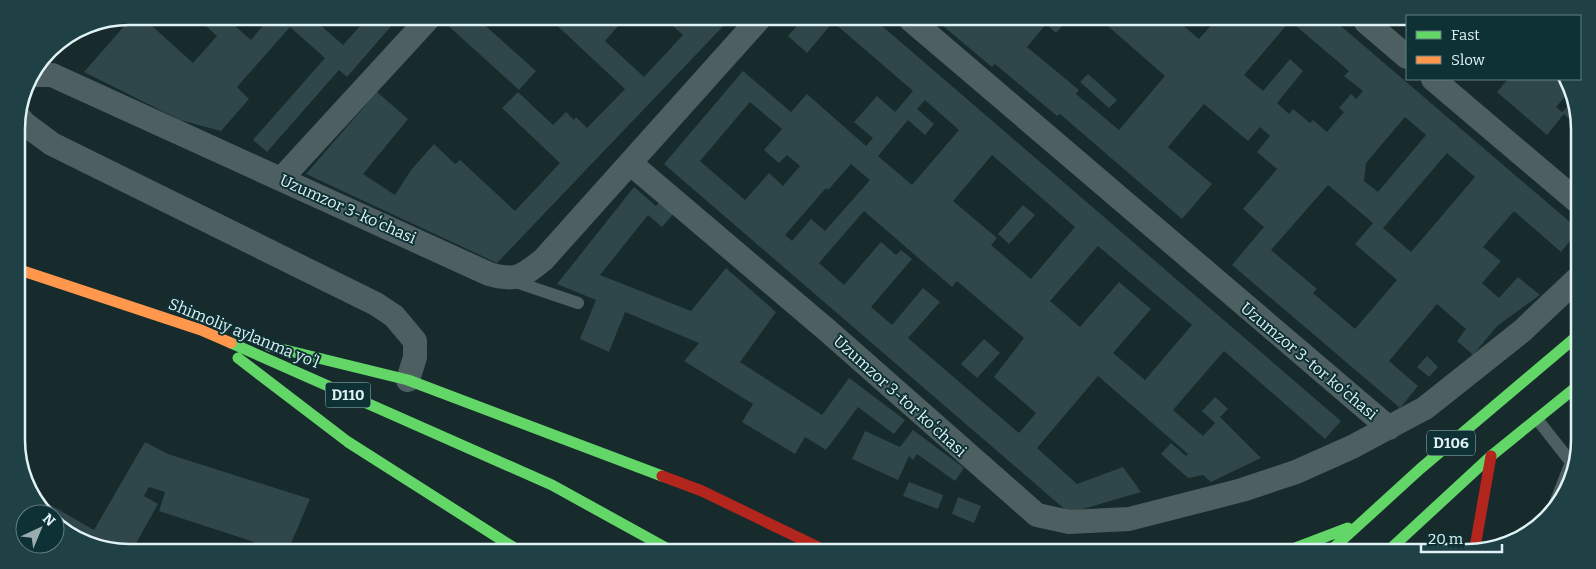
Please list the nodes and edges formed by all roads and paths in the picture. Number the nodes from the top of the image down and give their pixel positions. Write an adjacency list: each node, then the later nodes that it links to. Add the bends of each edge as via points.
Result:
1 (423, 25): 10 (street)
2 (754, 25): 9 (street)
3 (917, 25): 21 (street, Uzumzor 3-tor koʻchasi)
4 (1370, 25): 5 (street)
5 (1405, 51)
6 (40, 75): 10 (street, Uzumzor 3-koʻchasi, via 52,75)
7 (1434, 80): 11 (street)
8 (25, 124): 18 (street, via 52,144 376,304 394,316 415,341 415,356)
9 (630, 163): 13 (street, via 544,260 525,274); 21 (street, Uzumzor 3-tor koʻchasi, via 1037,515 1069,522 1129,519 1242,490 1296,472)
10 (281, 179): 13 (street, Uzumzor 3-koʻchasi, via 490,274)
11 (1571, 196)
12 (25, 272): 16 (main road, Shimoliy aylanma yoʻl / D110)
13 (508, 279): 15 (lane)
14 (1571, 284): 21 (street, Uzumzor 3-tor koʻchasi, via 1522,330 1425,408)
15 (578, 303)
16 (201, 330): 18 (main road); 25 (main road, via 348,442); 26 (main road, Shimoliy aylanma yoʻl / D110, via 552,485)
17 (1571, 342): 24 (main road, D106)
18 (408, 380): 27 (main road, via 702,491)
19 (1571, 391): 20 (main road, D106)
20 (1537, 419): 22 (lane); 23 (main road, D106)
21 (1388, 428)
22 (1570, 455)
23 (1491, 456): 30 (main road, D106); 31 (main road)
24 (1358, 523): 28 (main road); 29 (main road, D106)
25 (508, 544)
26 (659, 544)
27 (812, 544)
28 (1305, 544)
29 (1337, 544)
30 (1396, 544)
31 (1475, 544)

